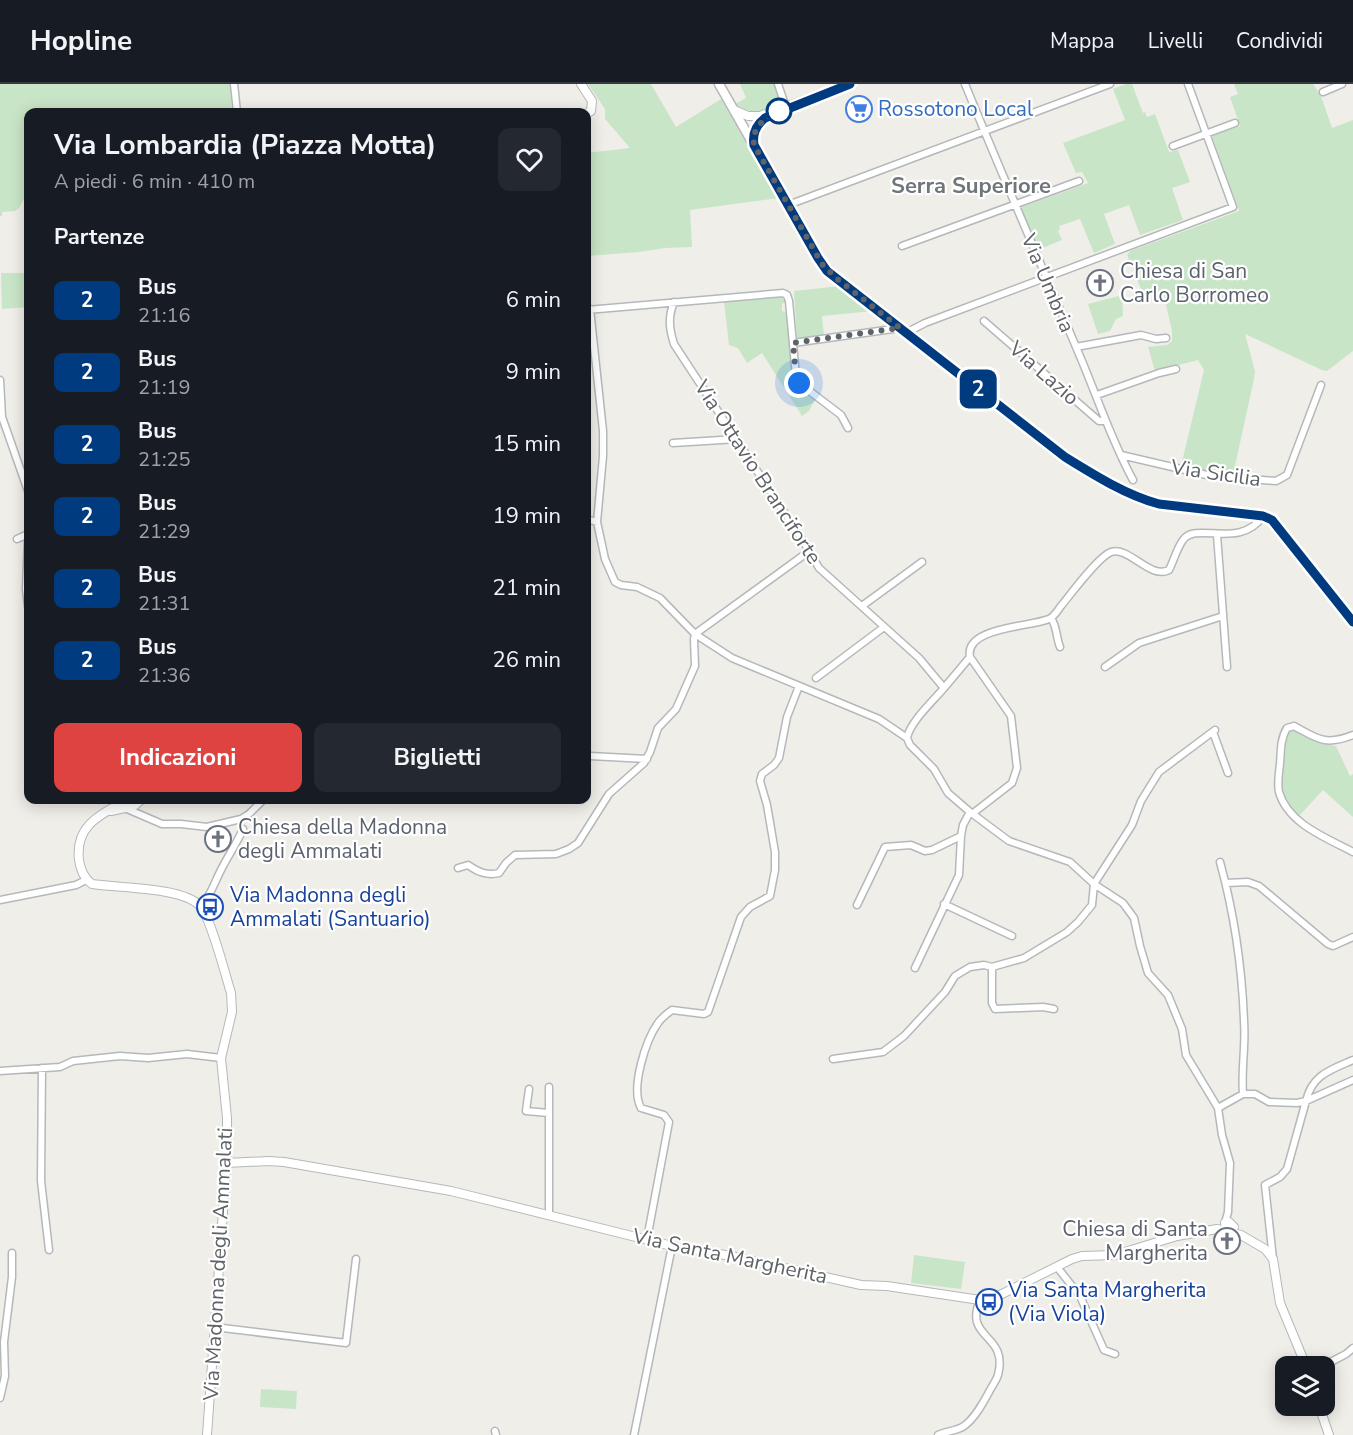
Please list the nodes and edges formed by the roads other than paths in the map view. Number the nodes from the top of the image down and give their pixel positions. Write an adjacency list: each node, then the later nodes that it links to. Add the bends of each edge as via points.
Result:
1 (234, 84): 11 (street)
2 (580, 84): 14 (street, via 592,101)
3 (719, 84): 13 (main road)
4 (778, 84): 12 (street)
5 (850, 84): 12 (street)
6 (965, 84): 18 (street, Via Umbria)
7 (1110, 84): 18 (street)
8 (1188, 84): 19 (street)
9 (1342, 84): 10 (street)
10 (1323, 92)
11 (237, 108)
12 (786, 108): 15 (street)
13 (734, 110): 15 (street); 17 (main road)
14 (591, 111)
15 (757, 119): 17 (street); 20 (street)
16 (1235, 123): 19 (street)
17 (743, 126): 20 (main road)
18 (984, 131): 23 (street); 24 (street, Via Umbria)
19 (1207, 134): 21 (street); 26 (street, via 1233,207)
20 (754, 145): 23 (main road)
21 (1173, 146)
22 (1079, 181): 24 (street)
23 (788, 205): 30 (main road, via 827,271)
24 (1015, 205): 25 (street); 26 (street, Via Umbria)
25 (902, 246)
26 (1046, 278): 30 (street); 34 (street, Via Umbria)
27 (674, 302): 28 (street); 33 (street, via 783,293 789,301); 41 (street, Via Ottavio Branciforte, via 669,314 675,344)
28 (591, 310)
29 (984, 321): 39 (street, Via Lazio, via 1099,421)
30 (903, 331): 33 (street); 46 (main road, via 1065,457 1136,496 1159,504)
31 (591, 334): 48 (street, via 603,431)
32 (1166, 338): 34 (street, via 1141,335)
33 (793, 343): 40 (street, via 799,383 841,415)
34 (1076, 347): 38 (street, Via Umbria)
35 (1176, 369): 38 (street)
36 (0, 380): 44 (street, via 2,417)
37 (1321, 385): 43 (street, Via Sicilia, via 1287,475 1282,479 1211,476)
38 (1097, 395): 39 (street, Via Umbria)
39 (1105, 421): 43 (street, Via Umbria)
40 (848, 428)
41 (737, 439): 42 (street); 52 (street, Via Ottavio Branciforte)
42 (673, 443)
43 (1121, 455): 45 (street, Via Umbria)
44 (24, 480)
45 (1133, 480)
46 (1263, 516): 49 (street, via 1239,533); 57 (main road, via 1285,535)
47 (591, 520): 48 (street)
48 (597, 522): 59 (street, via 615,582 660,598)
49 (1217, 535): 55 (street); 56 (street, via 1194,533 1183,539 1165,572 1120,552 1111,552)
50 (24, 536): 51 (street)
51 (17, 539)
52 (808, 552): 54 (street, Via Ottavio Branciforte, via 819,568); 59 (street)
53 (922, 562): 54 (street)
54 (862, 606): 58 (street, Via Ottavio Branciforte)
55 (1223, 616): 62 (street, via 1139,643); 63 (street)
56 (1051, 618): 60 (street); 61 (street, via 976,638 971,643)
57 (1353, 622)
58 (884, 627): 64 (street); 66 (street, Via Ottavio Branciforte, via 919,658)
59 (695, 634): 65 (street, via 732,657); 70 (street, via 695,666 676,709 658,728)
60 (1060, 647)
61 (970, 657): 66 (street); 76 (street, via 1011,716 1017,768 1012,783)
62 (1105, 667)
63 (1227, 667)
64 (816, 678)
65 (799, 686): 68 (street, via 879,719); 110 (street, via 787,717 779,758 760,781 775,852 770,896 741,917 708,1012 672,1010 659,1021 643,1056 639,1105 664,1115 669,1122)
66 (944, 688): 68 (street, via 908,732)
67 (1353, 735): 80 (street, via 1331,742 1294,726 1287,728 1278,783 1282,799 1298,819)
68 (908, 738): 76 (street, via 948,793)
69 (591, 756): 70 (street)
70 (648, 759): 82 (street, via 609,794 583,836 569,849 548,855 515,855 499,873 491,875 468,866)
71 (1228, 773): 85 (street, via 1214,731 1159,772 1132,825)
72 (129, 804): 83 (street, via 90,822 82,834 80,863)
73 (135, 804): 77 (street)
74 (135, 804): 77 (street)
75 (259, 804): 77 (street, via 241,819 207,827 162,824)
76 (971, 813): 79 (street); 85 (street, via 1009,841 1070,862)
77 (139, 816)
78 (243, 828): 89 (street)
79 (961, 836): 87 (street, via 959,875); 88 (street, via 932,850 911,845 885,847)
80 (1353, 852)
81 (1220, 862): 84 (street)
82 (458, 868)
83 (86, 880): 86 (street); 89 (street, via 92,884 170,892)
84 (1226, 883): 91 (street, via 1259,886 1328,944 1333,946); 103 (street, via 1245,1023)
85 (1094, 884): 92 (street, via 1092,905 1067,932 1024,958); 105 (street, via 1123,903 1134,918 1148,973 1168,995 1182,1029 1186,1055)
86 (0, 900)
87 (944, 904): 90 (street); 93 (street)
88 (857, 905)
89 (201, 907): 95 (street, Via Madonna degli Ammalati, via 231,993 232,1012)
90 (1012, 936)
91 (1353, 937)
92 (992, 967): 94 (street, via 995,1009); 96 (street, via 977,965 955,976 945,992 892,1047 883,1052)
93 (915, 968)
94 (1054, 1009)
95 (221, 1059): 98 (street, via 187,1054 120,1056); 107 (street, Via Madonna degli Ammalati)
96 (833, 1059)
97 (1353, 1060): 104 (street, via 1320,1075 1308,1089)
98 (42, 1068): 99 (street); 114 (street, via 41,1181)
99 (0, 1071)
100 (1353, 1080): 104 (street)
101 (549, 1087): 106 (street)
102 (529, 1089): 106 (street, via 526,1111)
103 (1243, 1094): 104 (street, via 1255,1094 1269,1102); 105 (street)
104 (1306, 1101): 111 (street, via 1287,1169 1265,1185)
105 (1218, 1108): 109 (street, via 1230,1163)
106 (549, 1113): 108 (street)
107 (226, 1163): 108 (street, Via Santa Margherita, via 284,1162 451,1191); 120 (street, Via Madonna degli Ammalati)
108 (549, 1214): 110 (street, Via Santa Margherita)
109 (1229, 1227): 113 (street); 118 (street, Via Santa Margherita, via 1177,1236 1115,1255 1082,1256)
110 (647, 1239): 112 (street, Via Santa Margherita)
111 (1272, 1242): 113 (street); 116 (street)
112 (672, 1246): 119 (street, Via Santa Margherita, via 861,1285); 128 (street)
113 (1263, 1247): 116 (street)
114 (49, 1250)
115 (12, 1253): 125 (street, via 5,1376)
116 (1273, 1259): 123 (street, via 1280,1303)
117 (356, 1260): 120 (street, via 346,1343)
118 (1057, 1267): 119 (street, Via Santa Margherita, via 994,1298); 122 (street, via 1080,1296 1104,1350)
119 (980, 1300): 129 (street, via 975,1321 996,1346 999,1373 966,1424)
120 (214, 1327): 127 (street, Via Madonna degli Ammalati)
121 (1353, 1348): 124 (street)
122 (1115, 1354)
123 (1302, 1356)
124 (1335, 1360)
125 (0, 1398)
126 (1322, 1416): 130 (street)
127 (207, 1435)
128 (634, 1435)
129 (938, 1435)
130 (1329, 1435)

